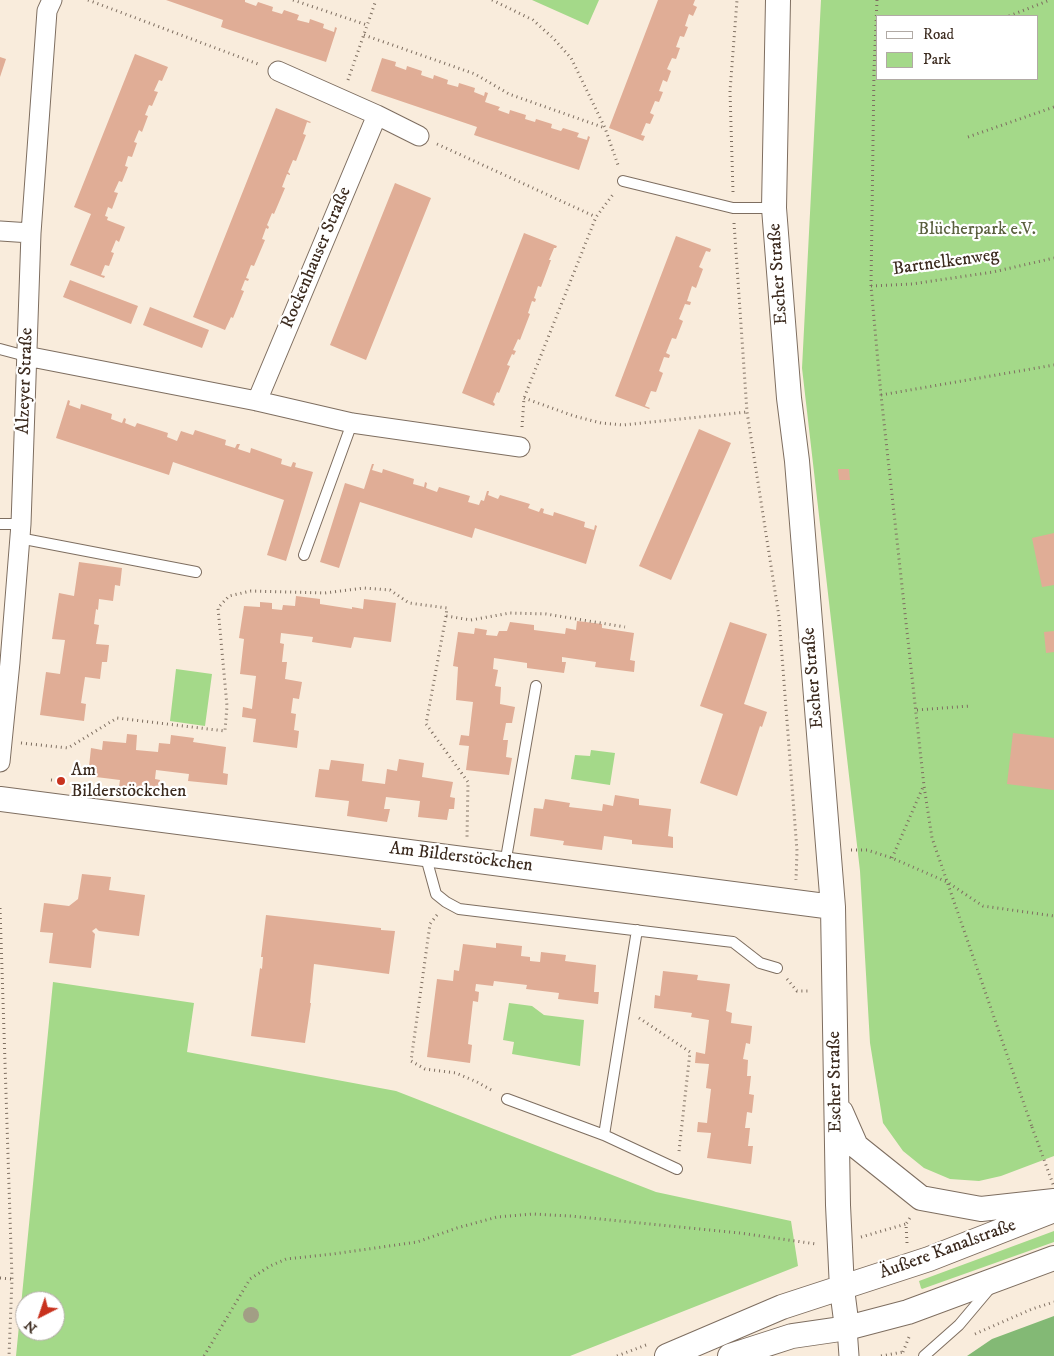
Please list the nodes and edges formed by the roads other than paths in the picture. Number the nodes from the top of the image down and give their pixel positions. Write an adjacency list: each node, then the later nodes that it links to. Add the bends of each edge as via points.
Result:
1 (52, 0): 9 (street, Alzeyer Straße, via 47,11)
2 (778, 0): 7 (street, Escher Straße)
3 (278, 71): 4 (street)
4 (377, 115): 5 (street); 12 (street, Rockenhauser Straße)
5 (419, 136)
6 (623, 181): 7 (lane, via 733,208)
7 (774, 208): 24 (street, Escher Straße)
8 (0, 231): 9 (street)
9 (31, 233): 11 (street, Alzeyer Straße)
10 (0, 349): 11 (lane)
11 (26, 356): 12 (street); 16 (street, Alzeyer Straße)
12 (257, 401): 13 (street)
13 (352, 423): 14 (street); 17 (lane)
14 (520, 447)
15 (0, 524): 16 (lane)
16 (20, 531): 18 (lane); 20 (street, Alzeyer Straße)
17 (304, 555)
18 (196, 572)
19 (536, 686): 23 (lane)
20 (0, 762)
21 (0, 799): 22 (street, Am Bilderstöckchen)
22 (425, 854): 23 (street, Am Bilderstöckchen); 25 (lane, via 436,894 459,909)
23 (505, 864): 24 (street, Am Bilderstöckchen)
24 (833, 907): 28 (street, Escher Straße)
25 (637, 930): 26 (lane, via 733,942 760,963); 29 (lane)
26 (776, 968)
27 (507, 1099): 29 (lane)
28 (836, 1102): 31 (street, via 856,1146 921,1198 981,1209); 35 (street, Escher Straße)
29 (604, 1135): 30 (lane)
30 (677, 1169)
31 (1054, 1200)
32 (1054, 1210): 35 (street, Äußere Kanalstraße)
33 (1054, 1258): 34 (street)
34 (997, 1280): 36 (street, via 908,1312); 40 (lane, via 959,1325)
35 (842, 1289): 36 (street, Escher Straße); 37 (street, Äußere Kanalstraße, via 782,1307)
36 (846, 1328): 38 (street, via 792,1336); 39 (street, Escher Straße)
37 (667, 1356)
38 (730, 1356)
39 (849, 1356)
40 (924, 1356)

